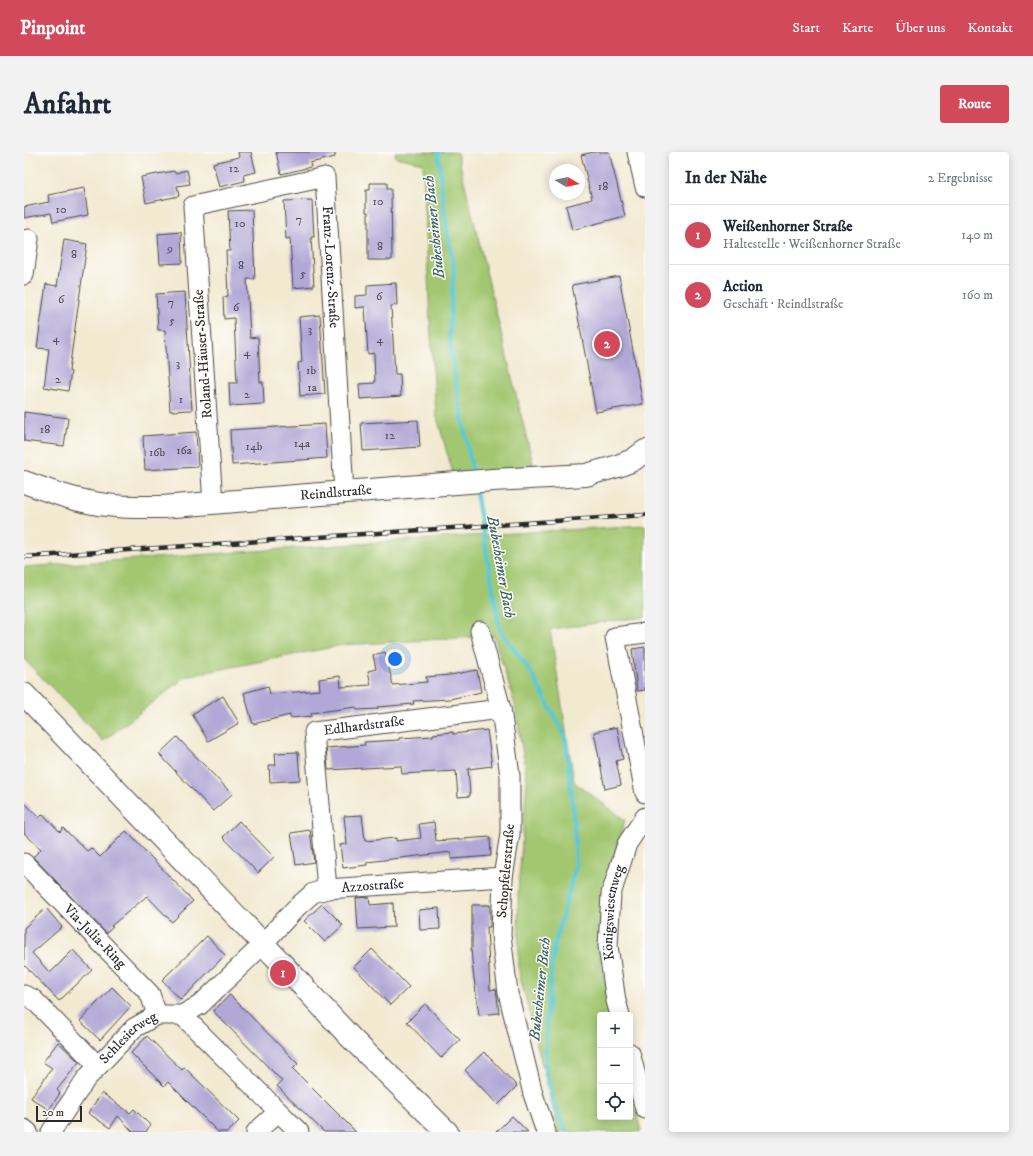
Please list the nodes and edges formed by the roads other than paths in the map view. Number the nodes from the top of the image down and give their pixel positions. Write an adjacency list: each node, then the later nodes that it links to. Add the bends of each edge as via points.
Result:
1 (637, 152): 2 (street)
2 (645, 186)
3 (193, 206): 8 (street, Franz-Lorenz-Straße, via 325,177); 9 (street, Roland-Häuser-Straße)
4 (24, 240): 5 (street, via 29,239)
5 (24, 275)
6 (645, 451): 8 (street, Reindlstraße, via 633,460 586,475)
7 (24, 482): 9 (street, Reindlstraße, via 74,499 107,505 155,507)
8 (344, 492): 9 (street, Reindlstraße)
9 (213, 503)
10 (480, 631): 13 (street, Schopfelerstraße)
11 (645, 633): 14 (street, via 615,637)
12 (24, 694): 19 (street)
13 (501, 709): 17 (street, Schopfelerstraße, via 510,776 510,834); 18 (street, Edlhardstraße, via 314,732)
14 (645, 794)
15 (645, 817): 21 (street, Königswiesenweg, via 627,844 611,894 608,946)
16 (24, 863): 22 (street, Via-Julia-Ring, via 150,994)
17 (503, 877): 18 (street, Azzostraße); 35 (street, Schopfelerstraße, via 502,934 508,993 533,1094)
18 (327, 889): 19 (street, Azzostraße, via 313,892)
19 (263, 943): 23 (street, Schlesierweg, via 200,1005); 34 (street, via 351,1038)
20 (24, 995): 25 (street, via 33,999)
21 (619, 1012)
22 (157, 1015): 23 (street, Schlesierweg); 25 (street, Schlesierweg, via 134,1028)
23 (182, 1016): 28 (street)
24 (633, 1061): 26 (street)
25 (98, 1066): 31 (street, Schlesierweg, via 86,1079)
26 (642, 1086): 27 (street)
27 (645, 1109)
28 (278, 1112): 32 (street); 33 (street)
29 (24, 1129): 30 (street)
30 (28, 1132)
31 (51, 1132)
32 (256, 1132)
33 (299, 1132)
34 (447, 1132)
35 (546, 1132)

